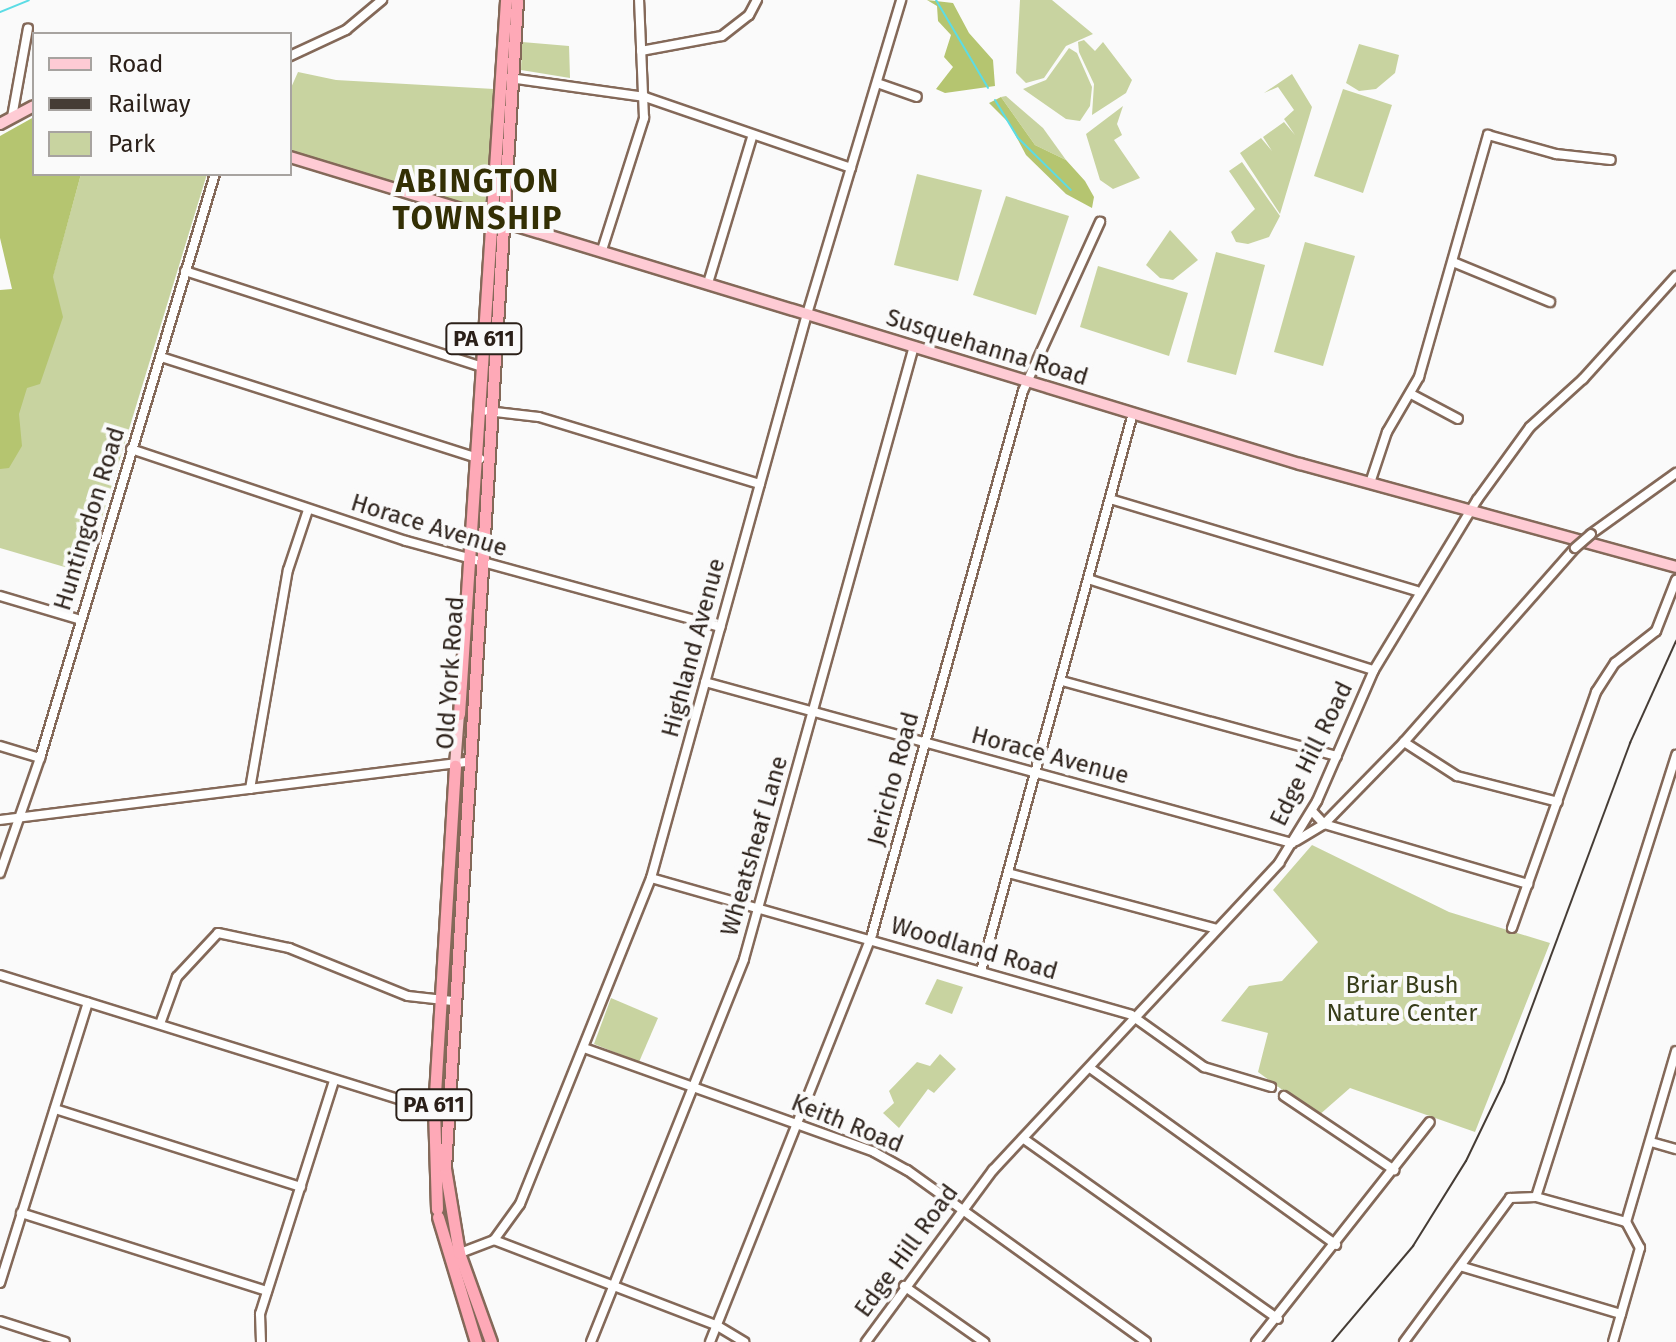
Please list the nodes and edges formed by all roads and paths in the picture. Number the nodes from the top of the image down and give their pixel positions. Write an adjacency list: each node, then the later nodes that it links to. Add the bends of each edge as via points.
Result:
1 (382, 0): 9 (street, via 346,30)
2 (506, 0): 10 (highway, Old York Road / PA 611)
3 (517, 0): 10 (highway, Old York Road / PA 611)
4 (639, 0): 8 (street)
5 (757, 0): 8 (street, via 739,25 722,36)
6 (901, 0): 11 (street, Highland Avenue)
7 (28, 28): 15 (street)
8 (641, 51): 12 (street)
9 (292, 55)
10 (507, 78): 12 (street); 22 (highway, Old York Road / PA 611)
11 (877, 83): 13 (street); 20 (street, Highland Avenue)
12 (645, 97): 17 (street); 24 (street, via 644,118)
13 (917, 97)
14 (32, 107): 15 (main road)
15 (12, 117): 16 (main road)
16 (0, 124)
17 (752, 137): 20 (street); 28 (street)
18 (292, 158): 22 (main road, Susquehanna Road)
19 (1611, 160): 25 (street, via 1556,154 1488,135)
20 (851, 168): 30 (street, Highland Avenue)
21 (214, 176): 26 (street, Huntingdon Road)
22 (498, 219): 24 (main road, Susquehanna Road); 33 (highway, Old York Road / PA 611); 36 (highway, Old York Road / PA 611)
23 (1100, 222): 34 (street, Jericho Road)
24 (602, 250): 28 (main road, Susquehanna Road)
25 (1453, 262): 29 (street); 35 (street)
26 (185, 271): 32 (street, Huntingdon Road); 33 (street)
27 (1676, 276): 46 (street, Edge Hill Road, via 1583,379 1523,434)
28 (708, 283): 30 (main road, Susquehanna Road)
29 (1550, 302)
30 (807, 314): 31 (main road, Susquehanna Road); 43 (street, Highland Avenue)
31 (914, 346): 34 (main road, Susquehanna Road); 58 (street, Wheatsheaf Lane)
32 (161, 357): 39 (street, Huntingdon Road); 40 (street)
33 (482, 367): 36 (highway, Old York Road / PA 611)
34 (1028, 382): 37 (main road, Susquehanna Road); 61 (street, Jericho Road)
35 (1411, 394): 38 (street); 42 (street, via 1387,432)
36 (484, 411): 40 (highway, Old York Road / PA 611); 43 (street, via 539,417)
37 (1133, 413): 42 (main road, Susquehanna Road); 44 (street)
38 (1458, 419)
39 (131, 449): 45 (street, Horace Avenue); 53 (street, Huntingdon Road)
40 (481, 459): 47 (highway, Old York Road / PA 611)
41 (1676, 473): 60 (street, bridge, via 1575,548)
42 (1370, 483): 46 (main road, Susquehanna Road)
43 (760, 484): 54 (street, Highland Avenue)
44 (1110, 499): 49 (street); 51 (street)
45 (308, 510): 47 (street, Horace Avenue); 68 (street, via 288,570)
46 (1470, 510): 48 (main road, Susquehanna Road); 51 (street, Edge Hill Road)
47 (476, 561): 54 (street, Horace Avenue); 59 (highway, Old York Road / PA 611); 66 (highway, Old York Road / PA 611)
48 (1676, 567)
49 (1088, 579): 55 (street); 56 (street)
50 (1676, 580): 69 (street, via 1656,631 1615,663 1596,692)
51 (1417, 591): 55 (street, Edge Hill Road)
52 (0, 596): 53 (street)
53 (81, 620): 65 (street, Huntingdon Road)
54 (720, 627): 57 (street, Highland Avenue)
55 (1374, 670): 64 (street, Edge Hill Road)
56 (1062, 681): 64 (street); 67 (street)
57 (705, 682): 58 (street, Horace Avenue); 77 (street, Highland Avenue)
58 (813, 711): 61 (street, Horace Avenue); 79 (street, Wheatsheaf Lane)
59 (459, 714): 66 (main road, Old York Road / PA 611)
60 (1404, 742): 69 (street, via 1457,776); 73 (street)
61 (925, 743): 67 (street, Horace Avenue); 82 (street, Jericho Road)
62 (0, 746): 65 (street)
63 (1676, 755): 106 (street)
64 (1337, 756): 70 (street, Edge Hill Road)
65 (40, 758): 71 (street, Huntingdon Road)
66 (461, 764): 68 (street); 85 (highway, Old York Road / PA 611); 86 (highway, Old York Road / PA 611)
67 (1034, 771): 74 (street, Horace Avenue); 76 (street)
68 (250, 789): 71 (street)
69 (1558, 802): 78 (street)
70 (1312, 811): 73 (street); 74 (street, Edge Hill Road)
71 (22, 817): 72 (street); 75 (street, Huntingdon Road)
72 (0, 820)
73 (1324, 824): 74 (street); 78 (street)
74 (1292, 843): 81 (street, Edge Hill Road)
75 (0, 873)
76 (1008, 873): 81 (street); 83 (street)
77 (651, 878): 79 (street, Woodland Road); 90 (street, Highland Avenue)
78 (1528, 884): 80 (street)
79 (759, 909): 82 (street, Woodland Road); 94 (street, Wheatsheaf Lane)
80 (1512, 928)
81 (1217, 929): 88 (street, Edge Hill Road)
82 (870, 940): 83 (street, Woodland Road); 100 (street, Jericho Road)
83 (981, 971): 88 (street, Woodland Road, via 1131,1015)
84 (0, 975): 87 (street)
85 (440, 1000): 86 (street); 89 (street, via 408,996 289,948 234,933 212,936 186,966 168,994); 98 (highway, Old York Road / PA 611)
86 (453, 1001): 112 (highway, Old York Road / PA 611, via 445,1168)
87 (88, 1003): 89 (street); 97 (street)
88 (1133, 1020): 92 (street, Edge Hill Road); 95 (street, Woodland Road, via 1204,1067)
89 (160, 1024): 93 (street)
90 (584, 1048): 94 (street, Keith Road); 110 (street, Highland Avenue, via 531,1182)
91 (1675, 1056): 102 (street)
92 (1090, 1068): 101 (street, Edge Hill Road); 111 (street)
93 (334, 1081): 98 (street); 105 (street)
94 (693, 1086): 100 (street, Keith Road); 116 (street, Wheatsheaf Lane)
95 (1271, 1087)
96 (1284, 1096): 104 (street)
97 (55, 1109): 105 (street); 108 (street)
98 (434, 1110): 113 (highway, Old York Road / PA 611, via 438,1213)
99 (1430, 1122): 104 (street)
100 (796, 1124): 107 (street, Keith Road, via 874,1152); 122 (street, Jericho Road)
101 (1024, 1139): 107 (street, Edge Hill Road); 120 (street)
102 (1651, 1142): 103 (street); 109 (street)
103 (1676, 1149)
104 (1394, 1170): 111 (street)
105 (301, 1187): 118 (street)
106 (1536, 1197): 109 (street); 114 (street, via 1521,1194 1503,1205)
107 (959, 1210): 117 (street, Edge Hill Road); 132 (street, Keith Road)
108 (21, 1213): 115 (street); 118 (street)
109 (1626, 1222): 119 (street, via 1640,1248)
110 (494, 1240): 112 (street); 116 (street)
111 (1336, 1245): 120 (street)
112 (459, 1253): 113 (street); 123 (highway, Old York Road / PA 611)
113 (447, 1259): 123 (highway, Old York Road / PA 611)
114 (1463, 1267): 119 (street); 124 (street)
115 (0, 1283)
116 (614, 1285): 122 (street); 127 (street, Wheatsheaf Lane)
117 (904, 1286): 130 (street, Edge Hill Road); 131 (street)
118 (267, 1291): 126 (street, via 258,1327)
119 (1621, 1314): 134 (street)
120 (1278, 1319): 133 (street)
121 (0, 1321): 125 (street)
122 (716, 1325): 128 (street, Jericho Road); 129 (street)
123 (485, 1341)
124 (1407, 1341)
125 (65, 1342)
126 (261, 1342)
127 (591, 1342)
128 (710, 1342)
129 (744, 1342)
130 (866, 1342)
131 (984, 1342)
132 (1146, 1342)
133 (1256, 1342)
134 (1613, 1342)

